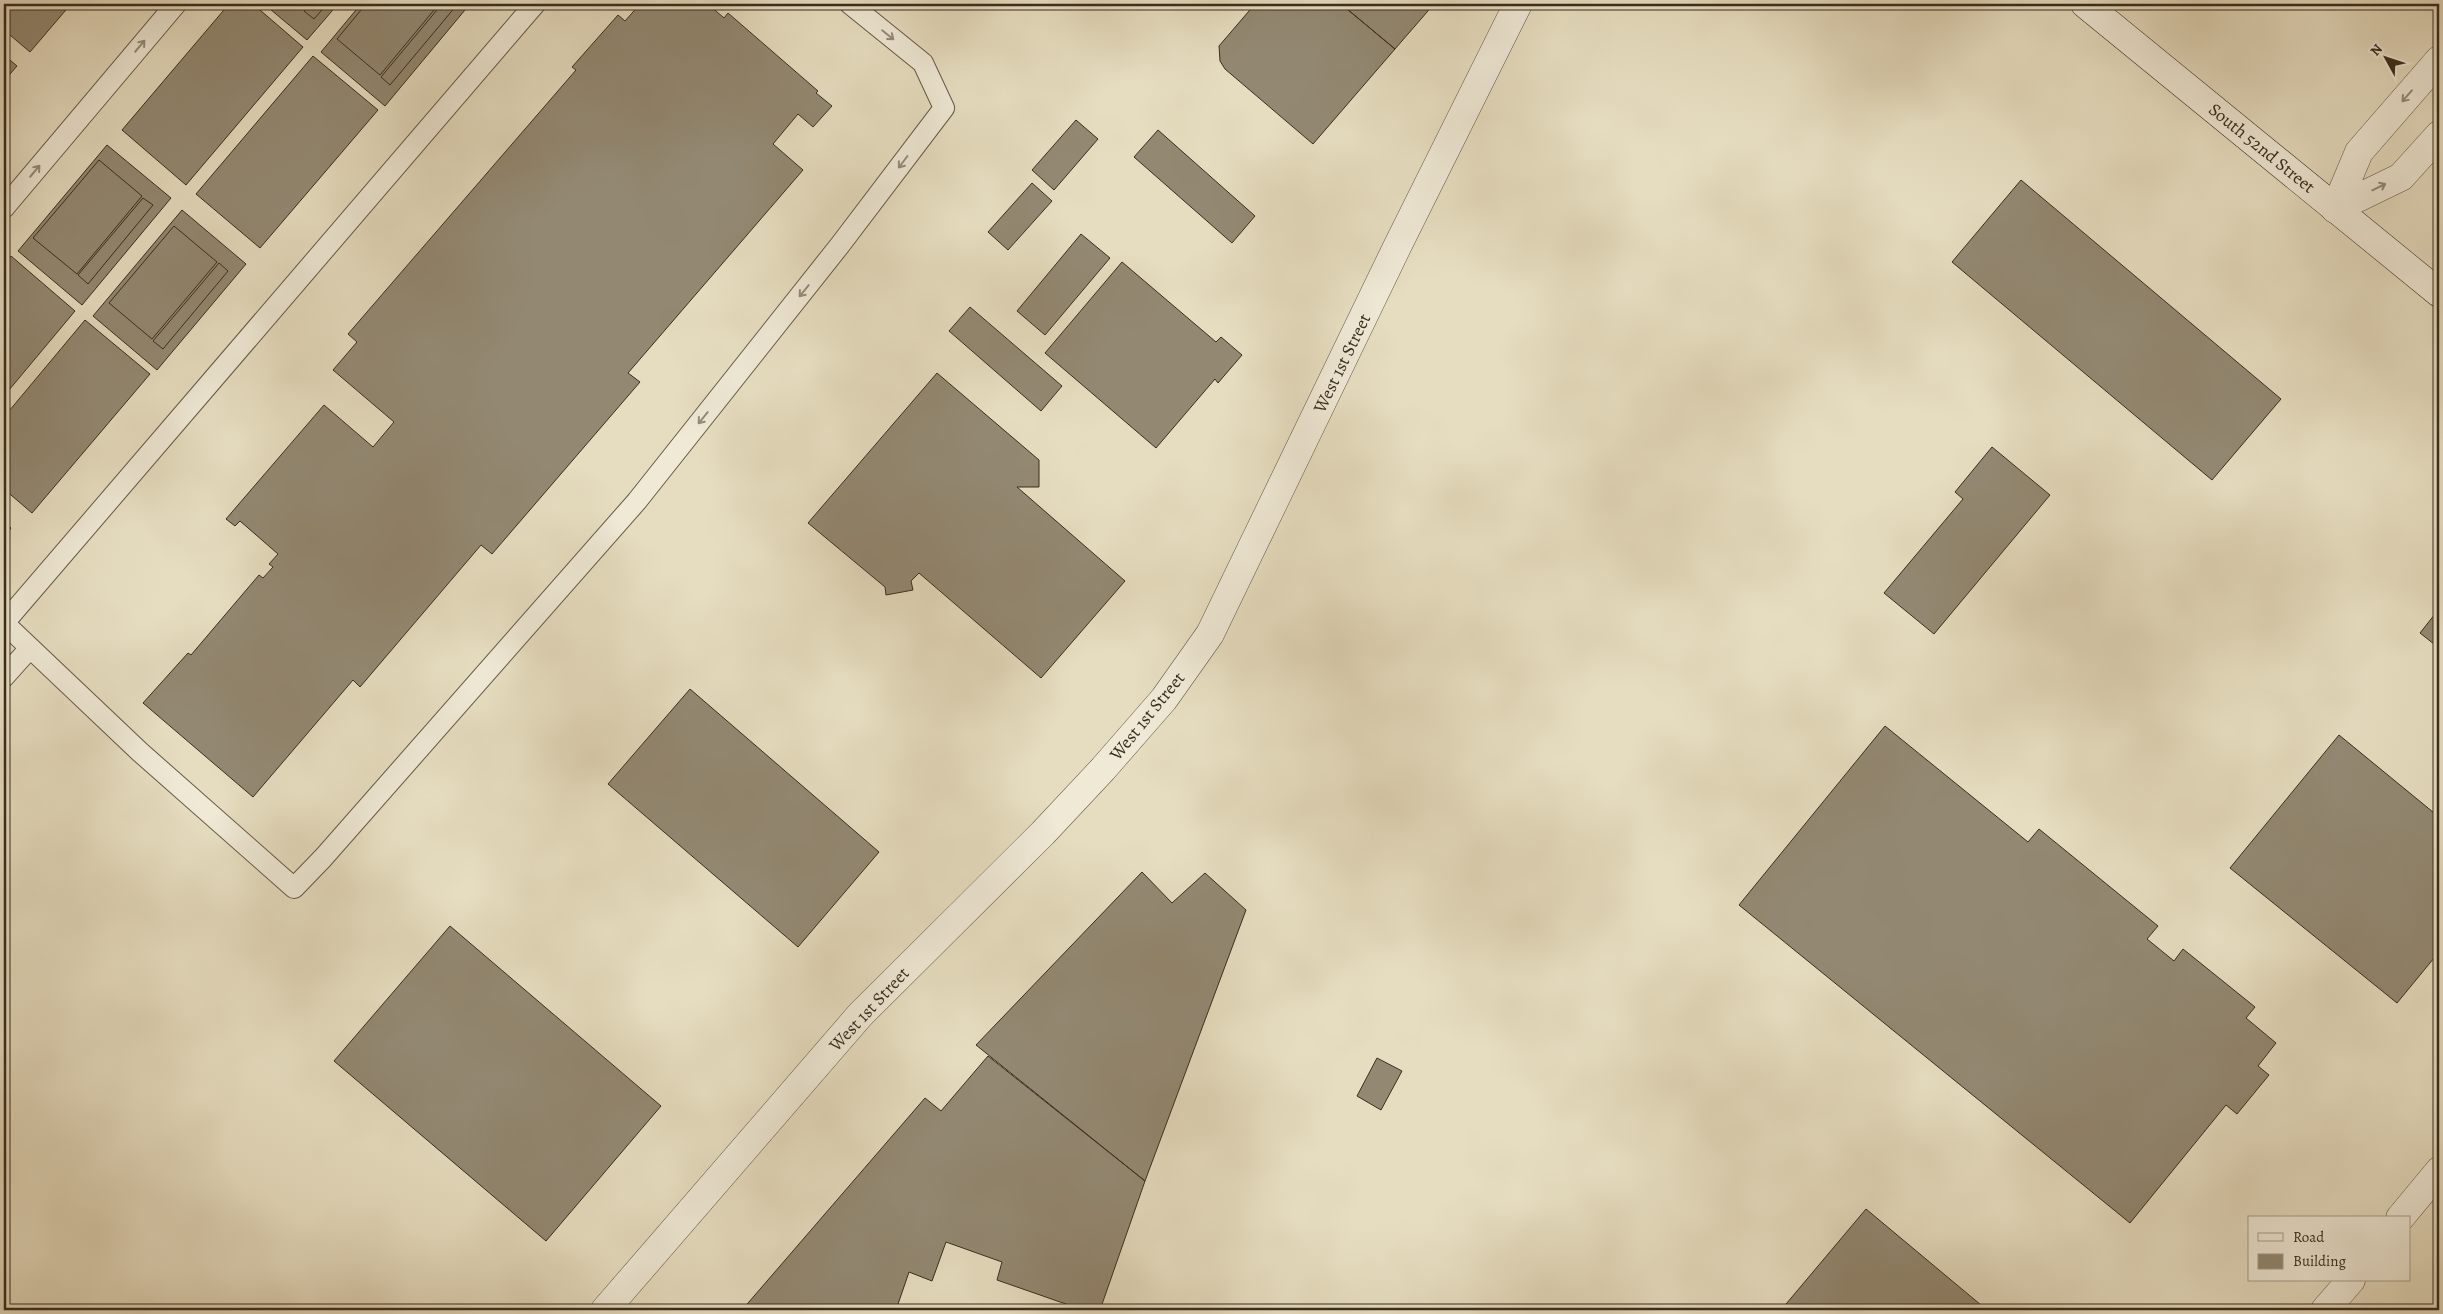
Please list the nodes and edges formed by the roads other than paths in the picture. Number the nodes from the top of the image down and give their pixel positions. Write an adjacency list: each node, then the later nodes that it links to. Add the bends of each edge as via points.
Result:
1 (176, 4): 8 (lane, one-way to 1)
2 (535, 4): 11 (lane, via 4,623)
3 (850, 4): 11 (lane, one-way to 11, via 923,63 944,108 840,245 636,501 294,888 140,752)
4 (1518, 4): 16 (street, West 1st Street, via 1210,634 1164,699 1103,769 860,1015)
5 (2085, 4): 9 (street, South 52nd Street)
6 (2439, 60): 9 (street, one-way to 9, via 2359,152)
7 (2439, 135): 9 (street, one-way to 7, via 2401,177)
8 (4, 208)
9 (2335, 209): 10 (street, South 52nd Street)
10 (2439, 293)
11 (30, 648): 12 (lane)
12 (4, 677)
13 (2439, 1170): 14 (street)
14 (2402, 1216)
15 (2349, 1282): 17 (street)
16 (605, 1310)
17 (2325, 1310)

